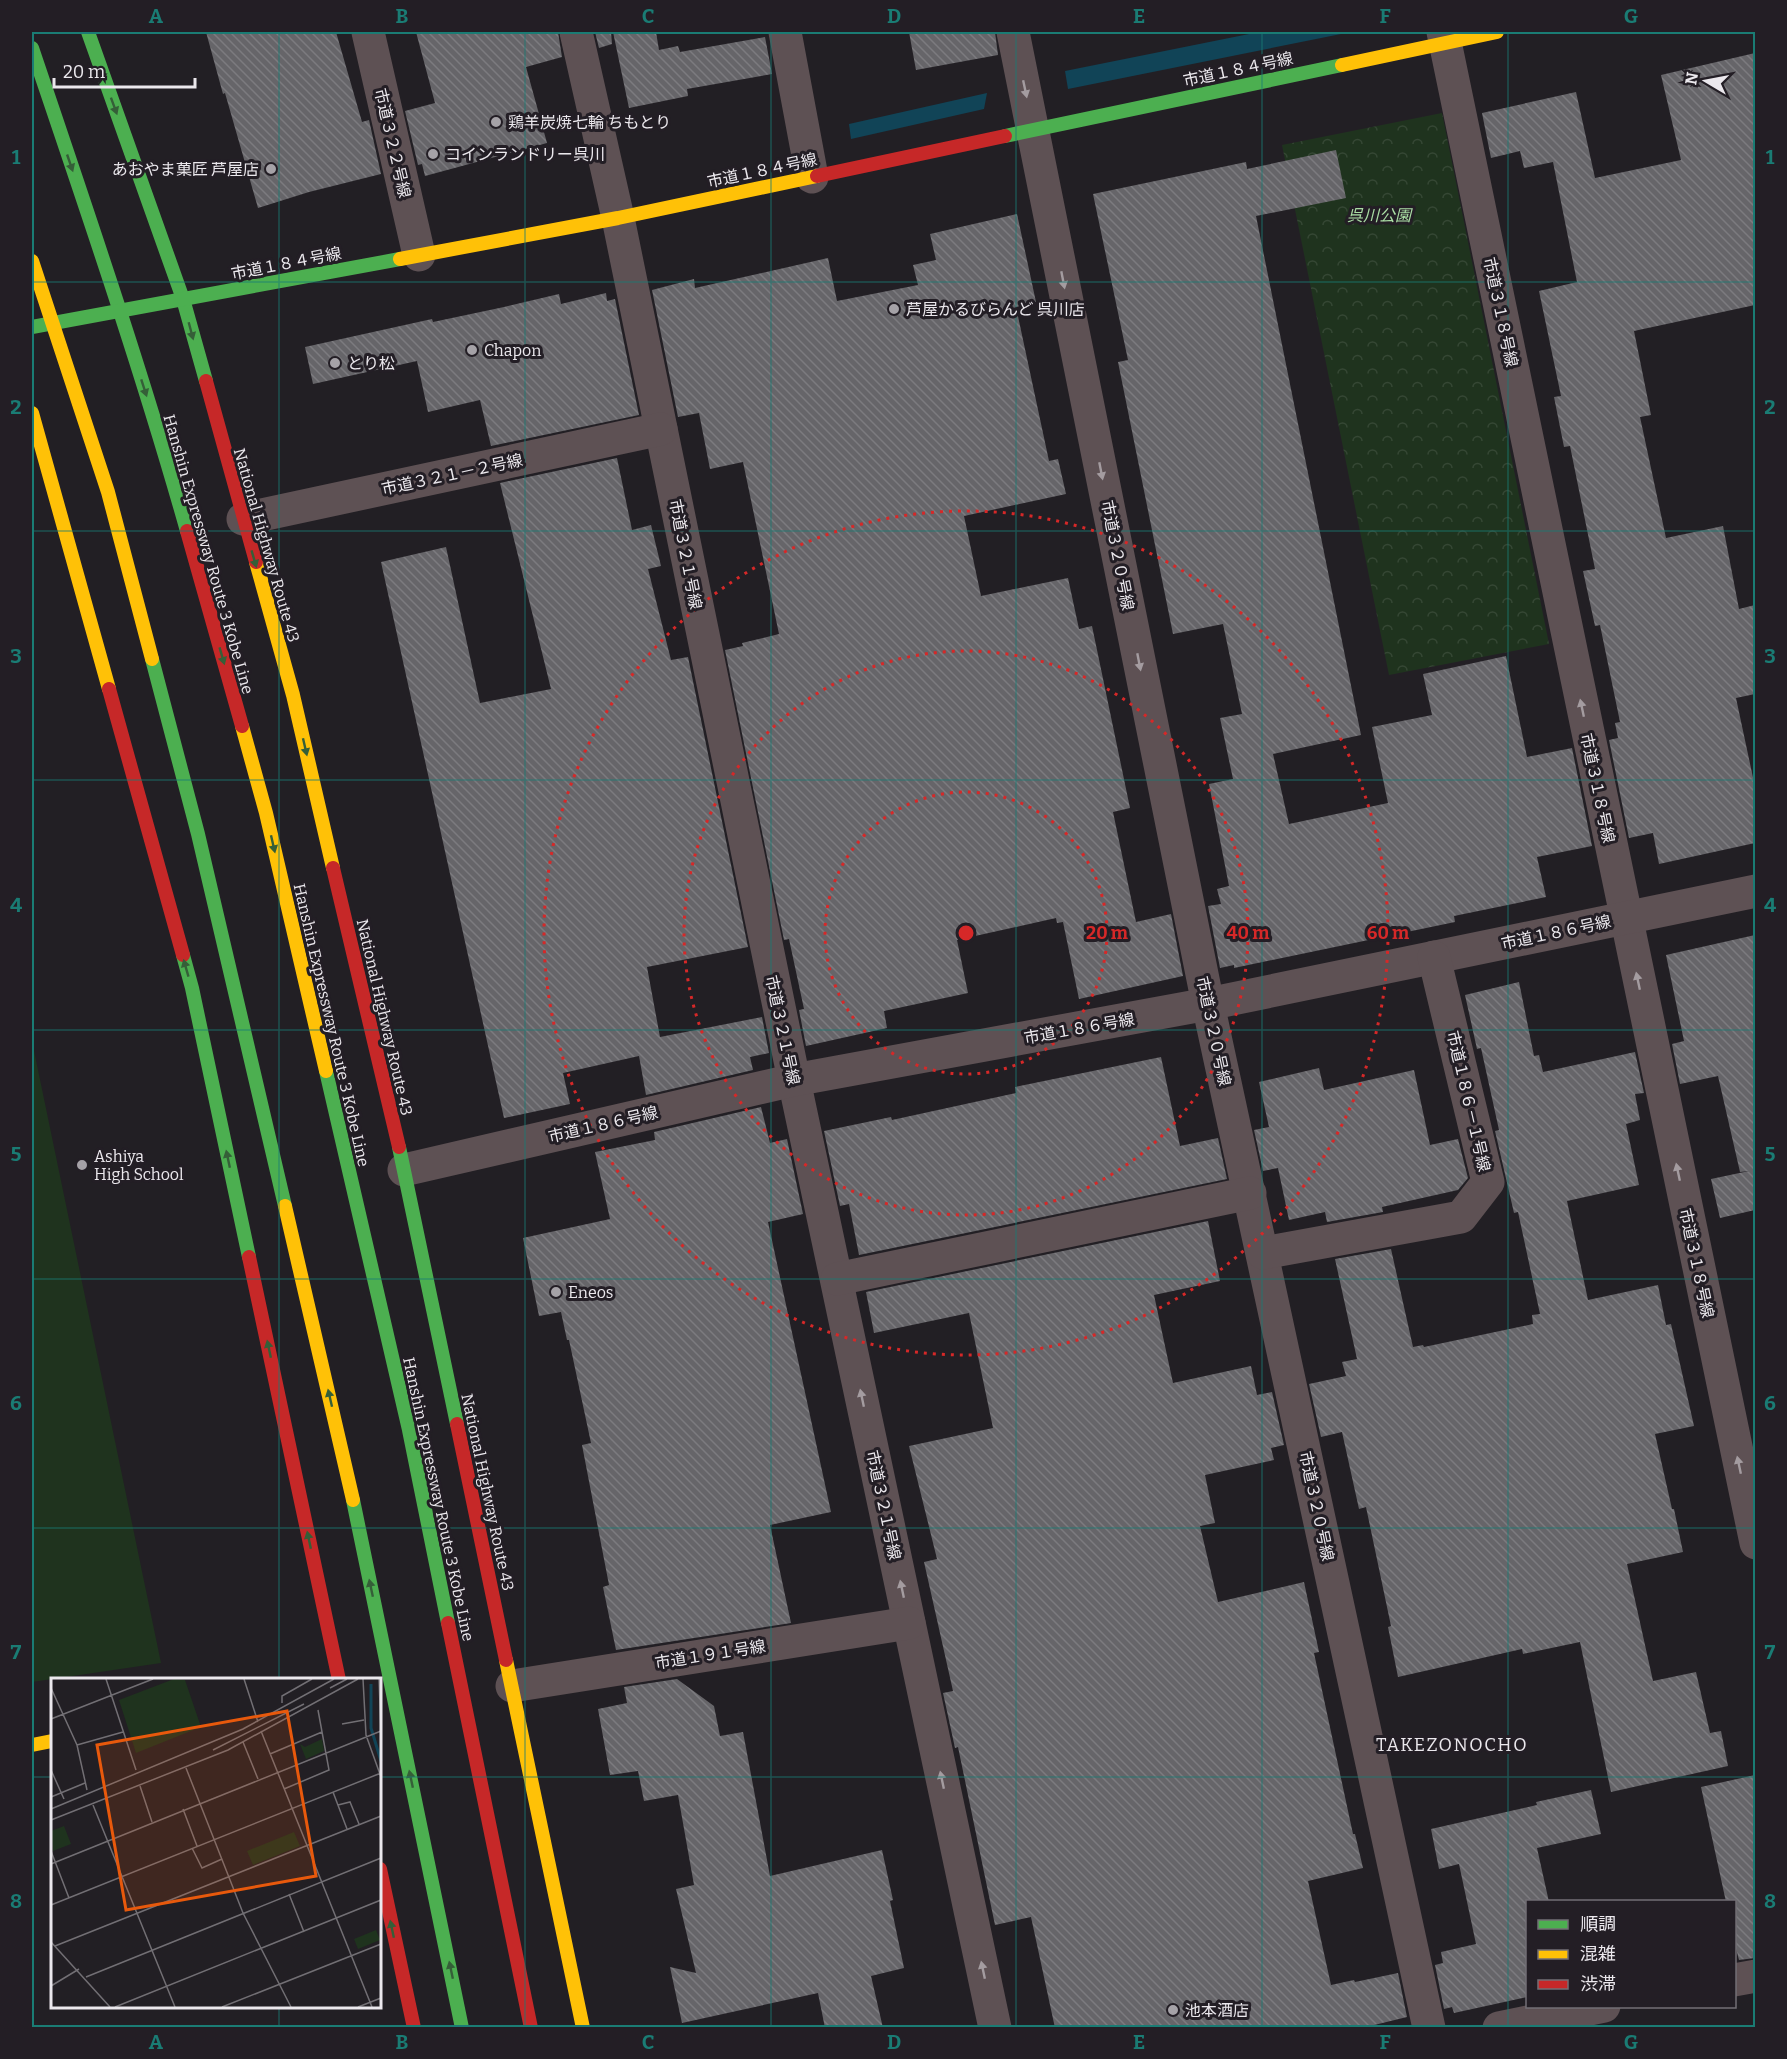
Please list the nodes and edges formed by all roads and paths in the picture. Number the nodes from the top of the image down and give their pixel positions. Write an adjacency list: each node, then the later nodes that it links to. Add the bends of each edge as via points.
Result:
1 (88, 32): 14 (main road, National Highway Route 43, one-way to 14)
2 (368, 32): 12 (street, 市道３２２号線)
3 (576, 32): 11 (street, 市道３２１号線)
4 (785, 32): 10 (street)
5 (1013, 32): 9 (street, 市道３２０号線, one-way to 9)
6 (1497, 32): 7 (main road, 市道１８４号線)
7 (1444, 37): 9 (main road, 市道１８４号線); 20 (street, 市道３１８号線, one-way to 7)
8 (32, 48): 40 (main road, Hanshin Expressway Route 3 Kobe Line, one-way to 40, via 170,472 266,813 409,1430)
9 (1033, 129): 10 (main road, 市道１８４号線); 22 (street, 市道３２０号線, one-way to 22)
10 (812, 177): 11 (main road, 市道１８４号線)
11 (618, 218): 12 (main road, 市道１８４号線); 17 (street, 市道３２１号線)
12 (419, 255): 14 (main road, 市道１８４号線)
13 (32, 261): 39 (main road, one-way to 13, via 342,1447 198,834 108,492)
14 (183, 299): 15 (main road, 市道１８４号線); 18 (main road, National Highway Route 43, one-way to 18)
15 (32, 327)
16 (32, 413): 30 (main road, one-way to 16, via 192,988)
17 (661, 429): 18 (street, 市道３２１－２号線); 23 (street, 市道３２１号線)
18 (243, 519): 24 (main road, National Highway Route 43, one-way to 24, via 293,695)
19 (1755, 891): 20 (street, 市道１８６号線)
20 (1625, 917): 21 (street, 市道１８６号線); 28 (street, 市道３１８号線, one-way to 20)
21 (1434, 957): 22 (street, 市道１８６号線); 26 (street, 市道１８６－１号線, via 1488,1182 1461,1217)
22 (1208, 1004): 23 (street, 市道１８６号線); 25 (street, 市道３２０号線)
23 (794, 1080): 24 (street, 市道１８６号線); 27 (street, 市道３２１号線)
24 (404, 1170): 31 (main road, National Highway Route 43)
25 (1250, 1193): 26 (street, 市道３２０号線); 27 (street)
26 (1263, 1253): 43 (street, 市道３２０号線)
27 (837, 1279): 29 (street, 市道３２１号線, one-way to 27)
28 (1755, 1543)
29 (909, 1623): 31 (street, 市道１９１号線); 42 (street, 市道３２１号線, one-way to 29)
30 (339, 1678)
31 (512, 1686): 41 (main road, National Highway Route 43)
32 (51, 1741): 33 (main road)
33 (32, 1744)
34 (381, 1874): 38 (main road, one-way to 34)
35 (1755, 1976): 36 (street)
36 (1736, 1980)
37 (1599, 2008): 44 (street)
38 (414, 2028)
39 (462, 2028)
40 (531, 2028)
41 (582, 2028)
42 (995, 2028)
43 (1429, 2028)
44 (1499, 2028)

